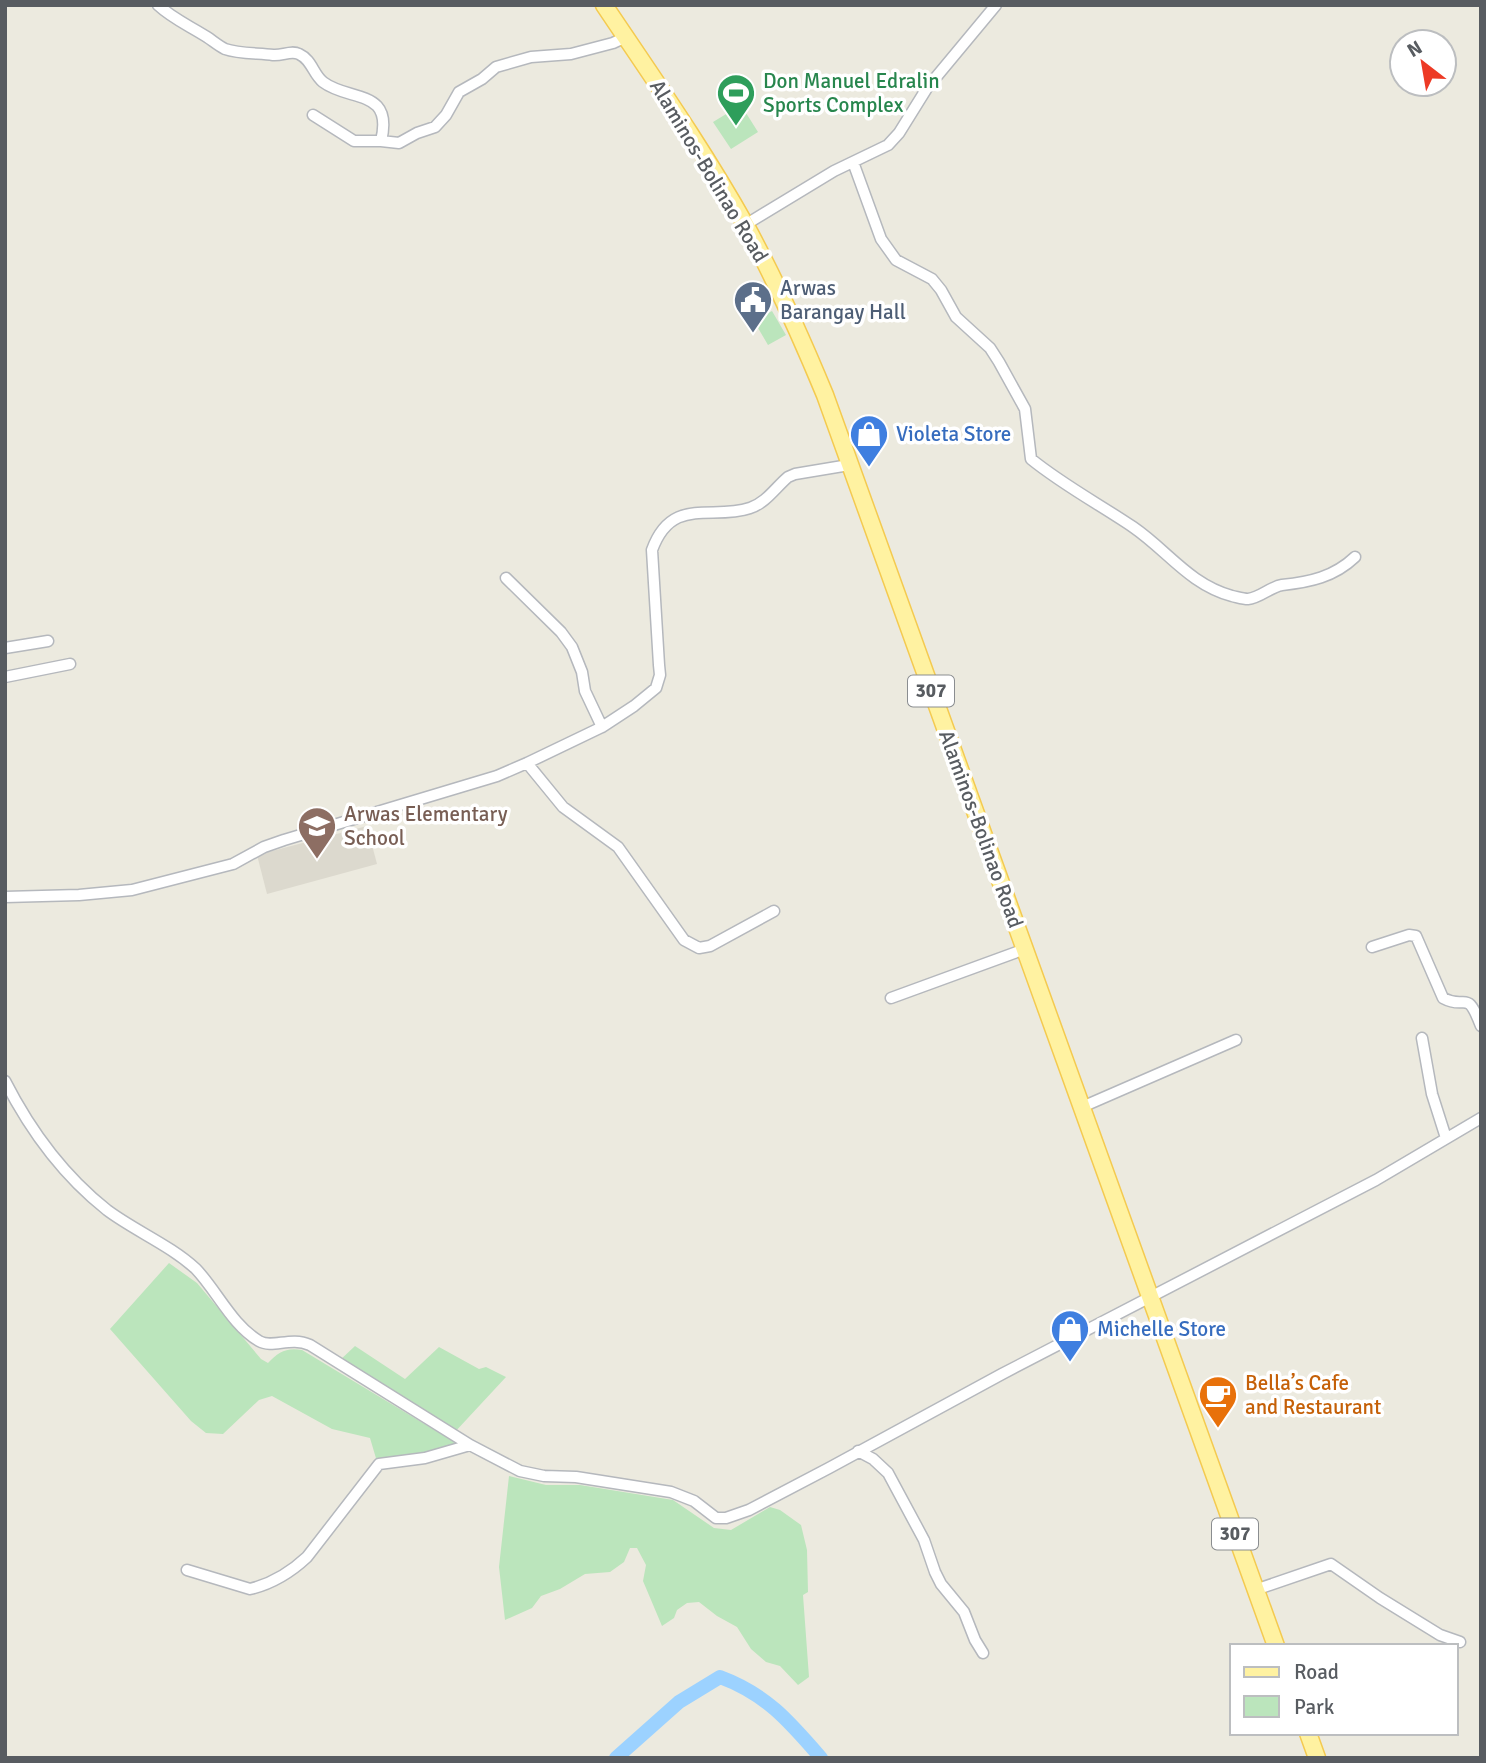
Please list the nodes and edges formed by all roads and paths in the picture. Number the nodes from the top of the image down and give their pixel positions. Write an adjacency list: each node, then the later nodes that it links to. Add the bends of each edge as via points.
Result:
1 (158, 5): 6 (street, via 225,49 301,54 326,84 370,100 383,118)
2 (604, 5): 4 (main road, Alaminos-Bolinao Road / 307)
3 (996, 5): 7 (street, via 927,88 899,133 888,145)
4 (626, 37): 6 (street, via 571,54 531,57 496,67 459,92 435,127 399,143); 8 (main road, Alaminos-Bolinao Road / 307)
5 (313, 115): 6 (street, via 354,141)
6 (381, 141)
7 (853, 162): 8 (street); 10 (street, via 887,250 896,260 932,279 956,317 990,348 1025,409 1031,459 1047,472 1137,530 1202,584 1231,595 1249,599 1277,586 1317,579 1341,570)
8 (745, 225): 9 (main road, Alaminos-Bolinao Road / 307, via 793,317)
9 (849, 465): 16 (street, via 795,474 754,506 698,511 665,529 652,550 659,665 656,688); 21 (main road, Alaminos-Bolinao Road / 307)
10 (1354, 557)
11 (506, 578): 16 (street, via 572,647)
12 (48, 641): 13 (street)
13 (5, 648)
14 (70, 664): 15 (street)
15 (5, 677)
16 (602, 727): 17 (street)
17 (527, 763): 18 (street, via 284,840 233,864 185,877 131,890); 19 (street, via 563,807 618,847 673,927 692,946 710,946)
18 (5, 897)
19 (774, 911)
20 (1372, 947): 23 (street, via 1416,936 1443,998 1469,1002)
21 (1025, 949): 22 (street); 27 (main road, Alaminos-Bolinao Road / 307)
22 (891, 998)
23 (1481, 1026)
24 (1422, 1038): 29 (street)
25 (1236, 1040): 27 (street)
26 (5, 1081): 31 (street, via 19,1109 68,1173 108,1210 194,1268 258,1340 266,1344 300,1340)
27 (1082, 1107): 30 (main road, Alaminos-Bolinao Road / 307)
28 (1481, 1118): 29 (street)
29 (1446, 1138): 30 (street, via 1376,1180)
30 (1149, 1297): 32 (street); 34 (main road, Alaminos-Bolinao Road / 307)
31 (470, 1446): 32 (street, via 520,1471 671,1492 716,1518 749,1510); 33 (street, via 379,1464 307,1557 260,1586 250,1589)
32 (858, 1451): 37 (street, via 888,1473 924,1540 935,1573 964,1612)
33 (187, 1570)
34 (1255, 1590): 35 (street, via 1331,1564 1390,1604); 36 (main road, Alaminos-Bolinao Road / 307)
35 (1460, 1642)
36 (1275, 1644)
37 (983, 1653)
38 (1309, 1735): 39 (main road)
39 (1317, 1758)

